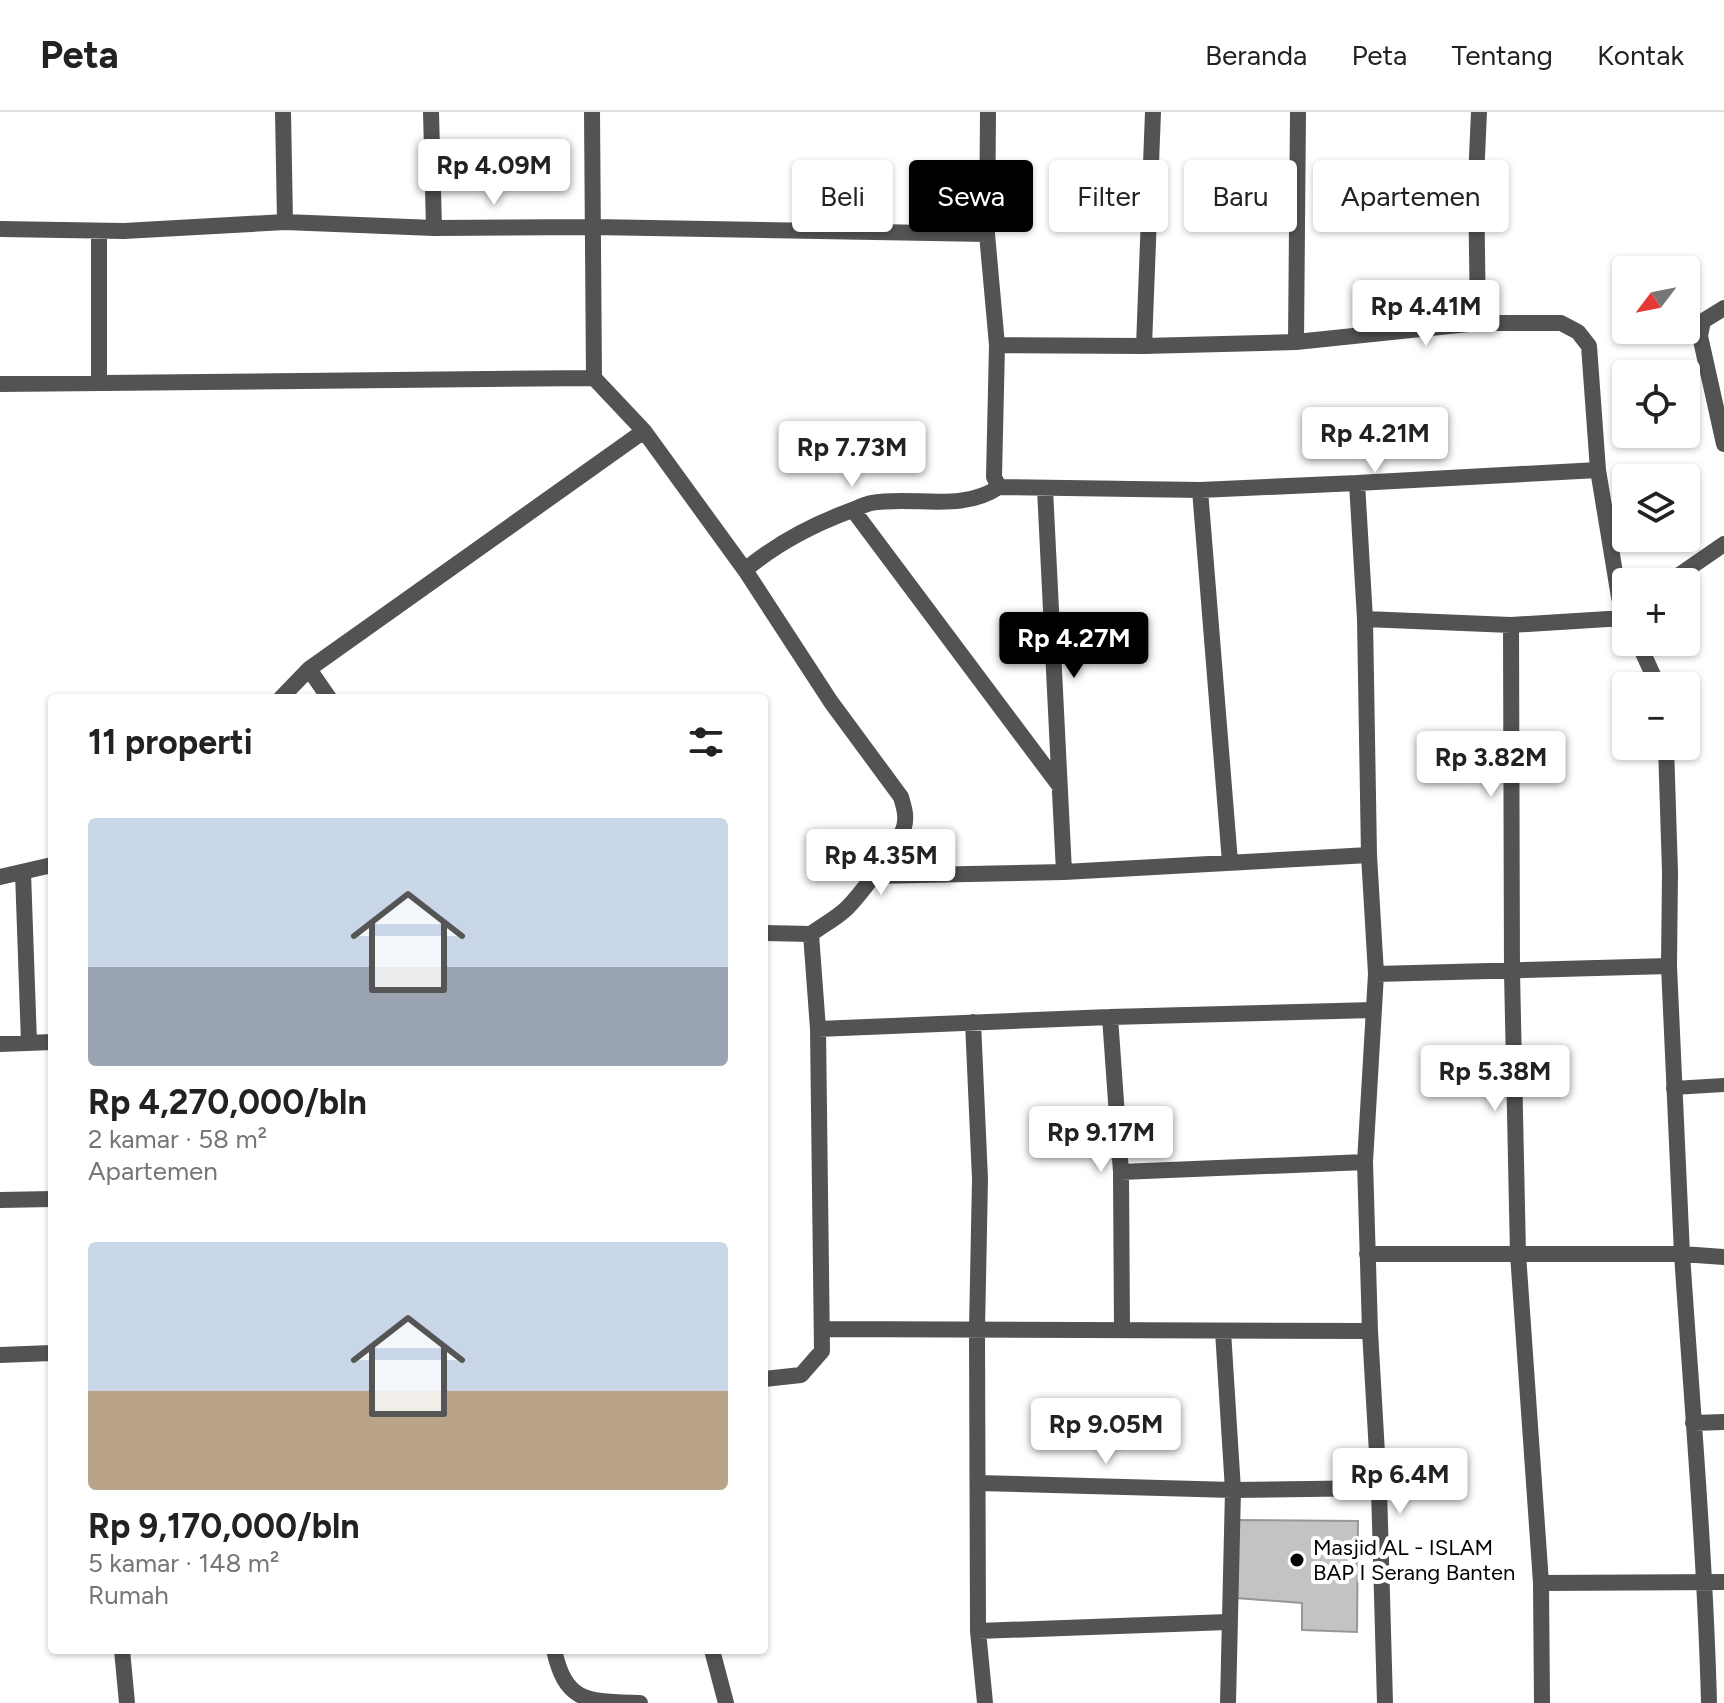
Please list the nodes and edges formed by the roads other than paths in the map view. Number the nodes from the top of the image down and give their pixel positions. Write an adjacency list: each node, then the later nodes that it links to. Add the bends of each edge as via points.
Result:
1 (283, 112): 8 (street)
2 (431, 112): 10 (street)
3 (592, 112): 9 (street)
4 (988, 112): 13 (street)
5 (1153, 112): 18 (street)
6 (1298, 112): 16 (street)
7 (1479, 112): 15 (street)
8 (285, 222): 10 (street); 12 (street)
9 (593, 227): 10 (street); 13 (street); 19 (street)
10 (434, 228)
11 (0, 229): 12 (street)
12 (99, 231): 20 (street)
13 (987, 234): 17 (street)
14 (1724, 308): 23 (street, via 1703,321 1700,336)
15 (1478, 323): 16 (street); 24 (street, via 1561,323 1578,332 1589,346)
16 (1296, 342): 18 (street)
17 (997, 345): 18 (street); 26 (street, via 994,477)
18 (1144, 346)
19 (594, 378): 20 (street); 22 (street)
20 (99, 383): 21 (street)
21 (0, 384)
22 (644, 431): 33 (street); 37 (street)
23 (1724, 444)
24 (1598, 470): 25 (street); 31 (street)
25 (1357, 483): 28 (street); 34 (street)
26 (999, 487): 27 (street); 29 (street, via 976,499 870,503)
27 (1045, 489): 28 (street); 41 (street)
28 (1200, 490): 43 (street)
29 (853, 510): 33 (street, via 772,547); 41 (street)
30 (1724, 544): 32 (street)
31 (1616, 568)
32 (1689, 568)
33 (745, 570): 47 (street, via 901,797 905,826)
34 (1365, 619): 36 (street); 42 (street)
35 (1612, 621): 36 (street)
36 (1511, 625): 52 (street)
37 (309, 669): 38 (street); 39 (street)
38 (285, 694)
39 (326, 694)
40 (1666, 760): 51 (street)
41 (1059, 785): 46 (street)
42 (1369, 855): 43 (street); 53 (street)
43 (1230, 862): 46 (street)
44 (48, 866): 45 (street)
45 (23, 872): 48 (street); 59 (street)
46 (1064, 872): 47 (street)
47 (872, 876): 50 (street, via 847,908)
48 (0, 877)
49 (768, 933): 50 (street)
50 (811, 934): 57 (street)
51 (1669, 966): 52 (street); 62 (street)
52 (1512, 972): 53 (street); 68 (street)
53 (1376, 974): 54 (street)
54 (1374, 1010): 55 (street); 63 (street)
55 (1110, 1017): 56 (street); 64 (street)
56 (973, 1022): 57 (street); 72 (street, via 980,1179)
57 (818, 1029): 71 (street)
58 (48, 1042): 59 (street)
59 (29, 1043): 60 (street)
60 (0, 1044)
61 (1724, 1085): 62 (lane)
62 (1673, 1088): 69 (street)
63 (1365, 1162): 64 (street); 67 (street)
64 (1121, 1172): 73 (street)
65 (48, 1199): 66 (street)
66 (0, 1200)
67 (1367, 1254): 68 (street); 75 (street)
68 (1518, 1254): 69 (street); 85 (street)
69 (1682, 1254): 70 (street); 80 (street)
70 (1724, 1257)
71 (822, 1329): 72 (street); 78 (street, via 822,1351 801,1375)
72 (977, 1330): 73 (street); 81 (street)
73 (1122, 1330): 74 (street)
74 (1223, 1331): 75 (street); 83 (street)
75 (1370, 1331): 82 (street)
76 (48, 1353): 77 (street)
77 (0, 1355)
78 (768, 1379)
79 (1724, 1422): 80 (street)
80 (1693, 1423): 86 (street)
81 (978, 1483): 83 (street); 88 (street)
82 (1379, 1488): 83 (street); 97 (street)
83 (1233, 1490): 87 (street)
84 (1724, 1582): 86 (street)
85 (1541, 1583): 86 (street); 98 (street)
86 (1706, 1583): 99 (street)
87 (1228, 1622): 88 (street); 96 (street)
88 (978, 1631): 95 (street)
89 (122, 1654): 92 (street)
90 (555, 1654): 93 (street, via 569,1693 587,1701)
91 (713, 1654): 94 (street)
92 (127, 1703)
93 (640, 1703)
94 (726, 1703)
95 (985, 1703)
96 (1228, 1703)
97 (1385, 1703)
98 (1542, 1703)
99 (1709, 1703)

